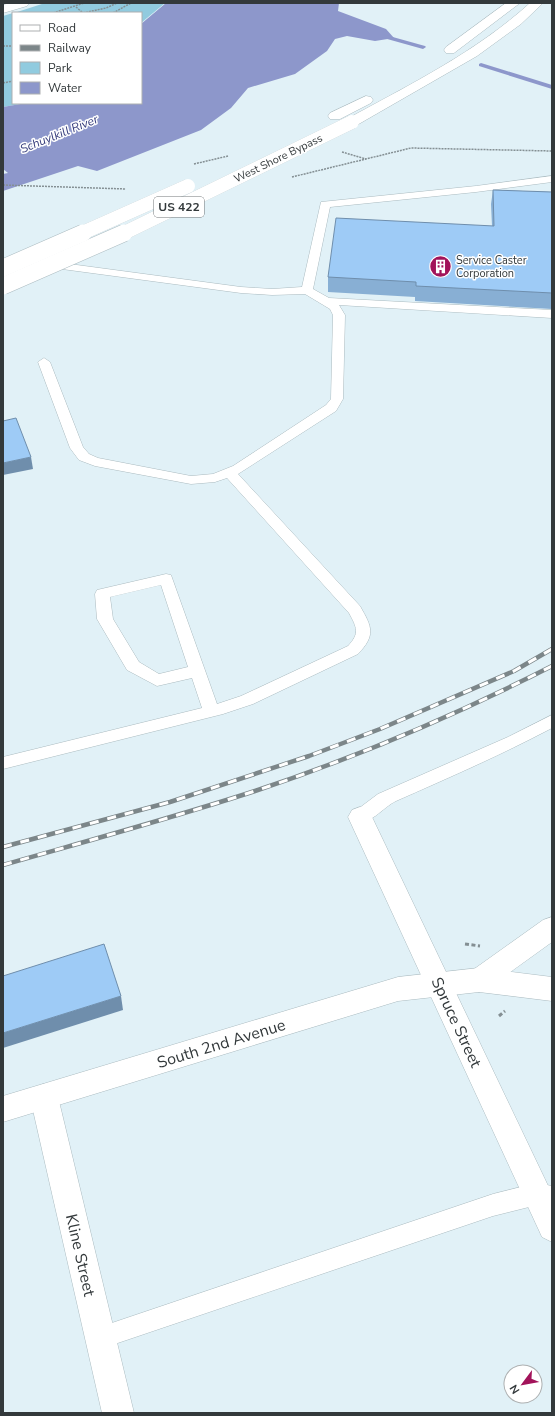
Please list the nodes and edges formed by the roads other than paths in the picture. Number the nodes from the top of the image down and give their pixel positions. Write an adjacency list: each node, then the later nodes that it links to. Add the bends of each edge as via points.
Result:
1 (23, 3): 4 (main road)
2 (514, 3): 5 (main road)
3 (537, 3): 8 (main road, West Shore Bypass / US 422, bridge, via 489,42 352,122 153,220)
4 (3, 9)
5 (441, 56)
6 (378, 92): 8 (main road, West Shore Bypass / US 422, bridge, via 255,156)
7 (552, 180): 9 (lane, via 325,204)
8 (5, 278): 9 (lane, via 39,263 241,290)
9 (307, 290): 10 (lane)
10 (326, 301): 11 (lane); 13 (lane, via 339,315 337,399 331,408 238,469)
11 (552, 314)
12 (44, 362): 13 (lane, via 77,448 84,457 94,462 191,480 214,478)
13 (229, 472): 15 (lane, via 355,610 365,631 363,640 353,650 247,700)
14 (198, 670): 14 (lane, via 166,579 102,594 105,619 133,666 157,680); 15 (lane)
15 (212, 711): 17 (lane)
16 (552, 721): 18 (lane, via 514,741 384,799)
17 (3, 763)
18 (360, 817): 21 (main road, Spruce Street)
19 (552, 928): 20 (main road)
20 (479, 980): 21 (main road, South 2nd Avenue); 22 (main road, South 2nd Avenue)
21 (440, 983): 23 (main road, South 2nd Avenue, via 398,989); 25 (main road, Spruce Street)
22 (552, 989)
23 (44, 1097): 24 (main road, South 2nd Avenue); 27 (main road, Kline Street)
24 (3, 1109)
25 (544, 1196): 26 (main road, Spruce Street); 27 (lane, via 493,1205)
26 (552, 1227)
27 (100, 1338): 28 (main road, Kline Street)
28 (118, 1413)

